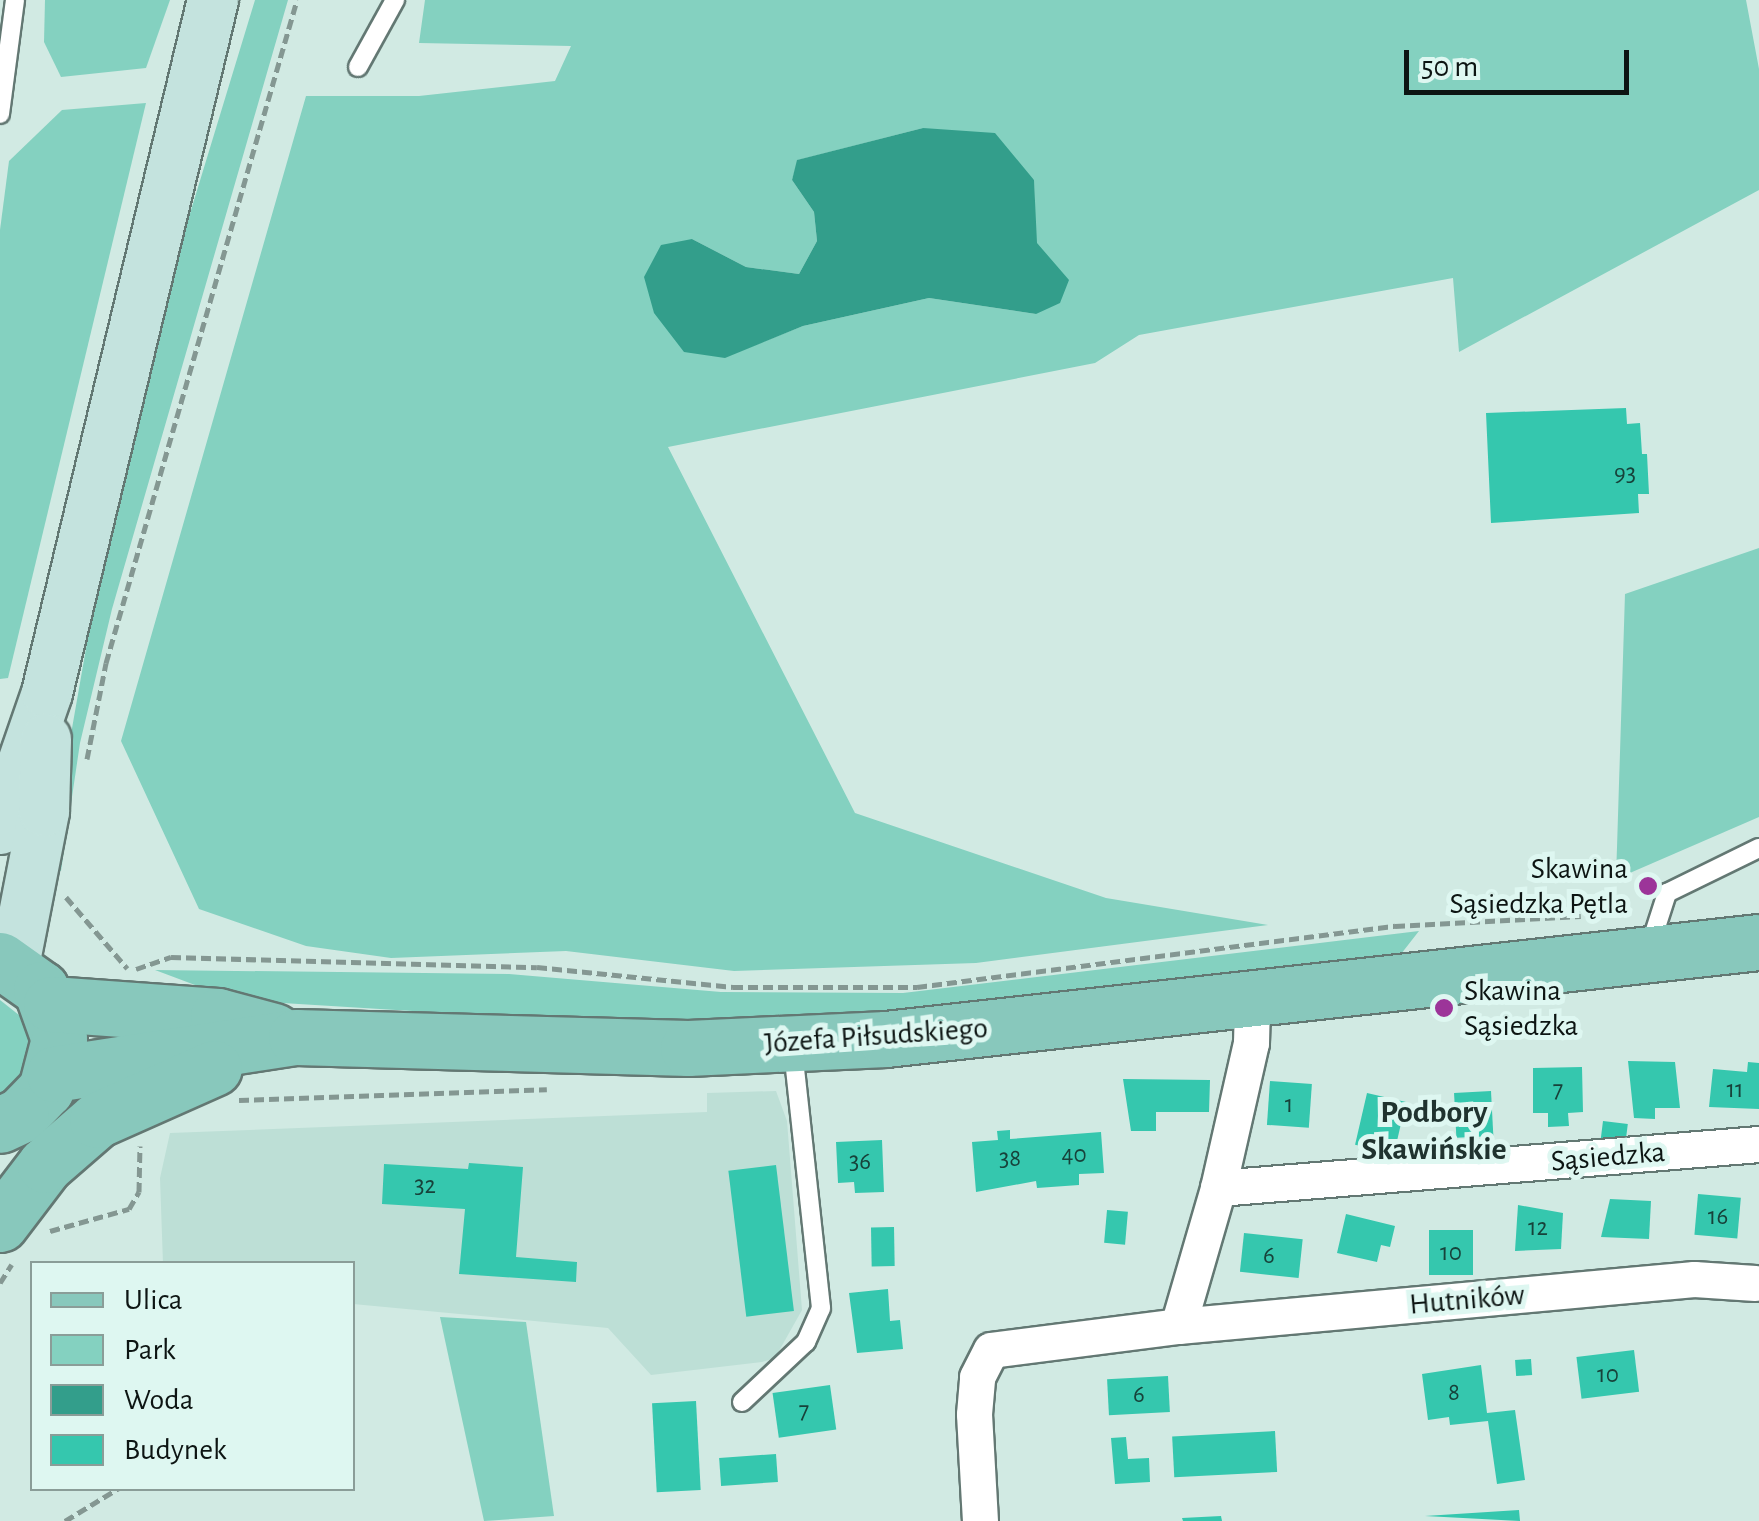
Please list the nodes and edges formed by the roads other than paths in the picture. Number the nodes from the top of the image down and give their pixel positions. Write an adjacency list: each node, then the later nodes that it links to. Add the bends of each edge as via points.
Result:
1 (16, 0): 6 (lane)
2 (212, 0): 7 (main road)
3 (240, 0): 7 (main road, via 211,90)
4 (395, 0): 5 (lane)
5 (358, 67)
6 (0, 111)
7 (172, 177): 8 (main road)
8 (47, 693): 9 (main road); 13 (main road, via 44,810)
9 (0, 829)
10 (1759, 848): 11 (lane, via 1666,893)
11 (1651, 940): 12 (main road, Józefa Piłsudskiego); 14 (main road, Józefa Piłsudskiego, via 1512,973 1502,981 1466,986 1453,979)
12 (1759, 942)
13 (22, 977): 15 (main road, Józefa Piłsudskiego); 17 (main road, via 59,1039)
14 (1252, 1001): 16 (main road, Józefa Piłsudskiego); 20 (street, via 1250,1043)
15 (296, 1036): 16 (main road, Józefa Piłsudskiego, via 577,1047); 17 (main road, Józefa Piłsudskiego); 21 (main road, via 96,1120 45,1165)
16 (792, 1044): 24 (lane, via 821,1308 806,1342)
17 (54, 1074): 18 (main road, via 35,1104)
18 (0, 1125)
19 (1759, 1144): 20 (street, Sąsiedzka)
20 (1218, 1188): 23 (street)
21 (20, 1239)
22 (1758, 1290): 23 (street, Hutników, via 1694,1280)
23 (1178, 1326): 25 (street, Hutników, via 991,1350 977,1377 974,1414)
24 (742, 1402)
25 (980, 1521)

